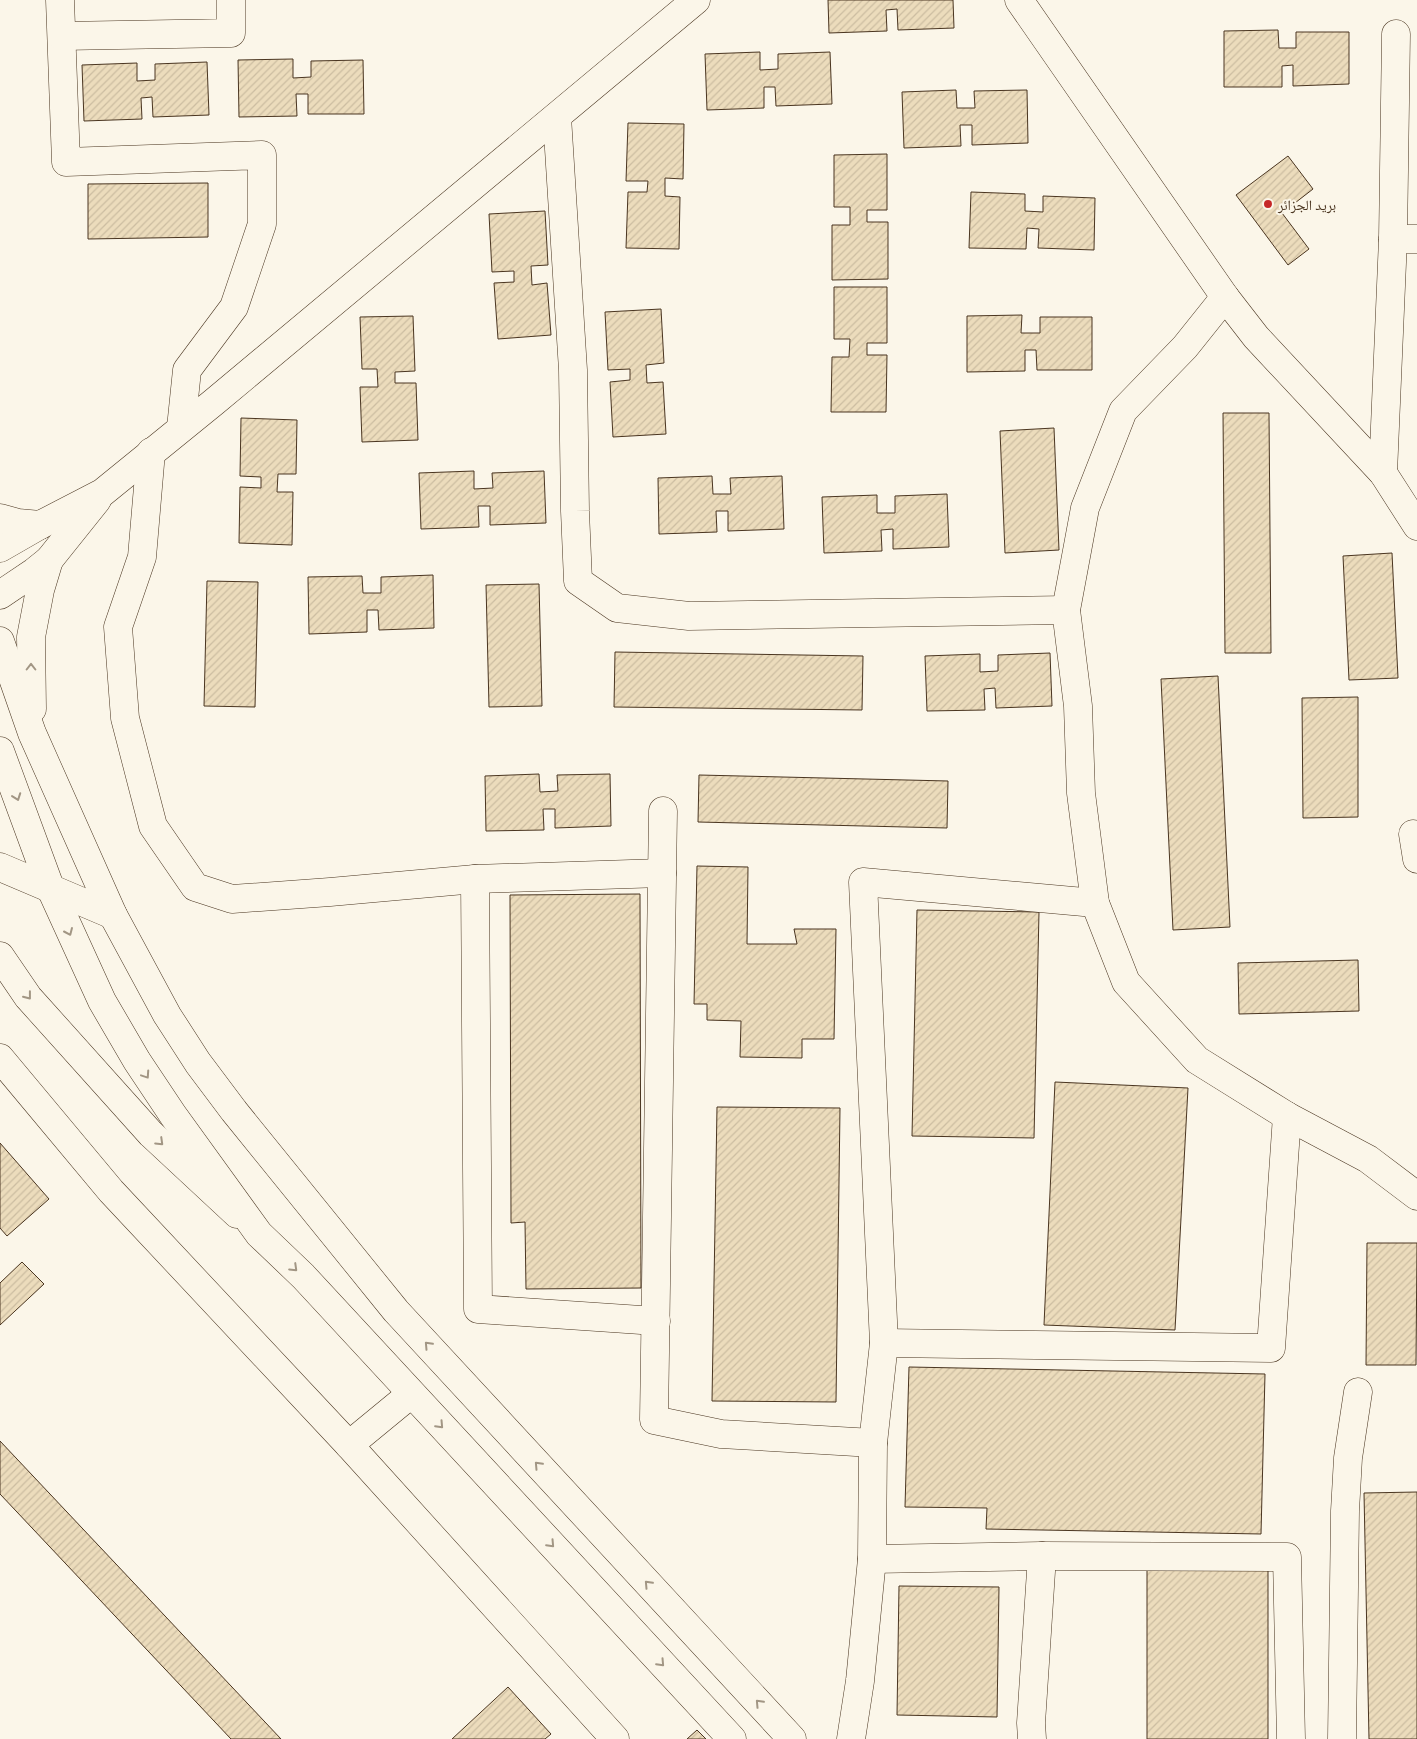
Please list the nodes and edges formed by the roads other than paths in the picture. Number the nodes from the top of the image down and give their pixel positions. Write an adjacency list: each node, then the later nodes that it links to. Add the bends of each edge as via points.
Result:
1 (60, 0): 6 (street)
2 (231, 0): 6 (street, via 231,33)
3 (696, 0): 7 (street)
4 (1019, 0): 9 (street)
5 (1396, 34): 8 (street)
6 (62, 36): 10 (street, via 66,162 262,155 262,224 234,306 187,370)
7 (557, 117): 10 (street); 20 (street, via 573,370 578,581 617,608 689,616)
8 (1405, 239): 12 (street)
9 (1225, 297): 12 (street, via 1256,337); 20 (street, via 1185,347 1123,411 1085,508)
10 (181, 428): 11 (street)
11 (151, 452): 13 (street); 27 (street, via 142,557 118,627 125,718 154,826 195,887 232,899)
12 (1383, 473): 16 (street)
13 (102, 493): 15 (street); 18 (street)
14 (0, 518): 15 (street)
15 (40, 525): 17 (street)
16 (1417, 526)
17 (0, 548)
18 (49, 560): 19 (street); 22 (street, one-way to 18, via 31,637)
19 (0, 595)
20 (1066, 610): 29 (street, via 1078,706 1081,793)
21 (0, 641): 22 (street)
22 (32, 733): 30 (street)
23 (0, 751): 28 (street, one-way to 28)
24 (663, 811): 26 (street)
25 (0, 867): 28 (street)
26 (662, 873): 27 (street); 36 (street)
27 (475, 879): 36 (street, via 478,1309)
28 (50, 887): 30 (street); 35 (street, one-way to 35, via 102,1001 132,1053)
29 (1096, 903): 33 (street, via 1126,982 1197,1060); 37 (street, via 863,882)
30 (112, 915): 46 (street, one-way to 30, via 396,1311 198,1064)
31 (0, 956): 35 (street, one-way to 35, via 28,997 151,1134)
32 (0, 1058): 41 (street, via 111,1191)
33 (1287, 1116): 34 (street, via 1368,1159); 37 (street, via 1271,1348)
34 (1417, 1196)
35 (259, 1234): 39 (street, one-way to 39, via 303,1276)
36 (656, 1321): 40 (street, via 654,1420 721,1434)
37 (884, 1343): 40 (street)
38 (1358, 1392): 50 (street, via 1348,1458 1345,1511)
39 (411, 1394): 41 (street); 45 (street, one-way to 45)
40 (873, 1444): 43 (street)
41 (349, 1445): 44 (street)
42 (1042, 1556): 43 (street); 48 (street); 49 (street, via 1287,1557)
43 (872, 1559): 47 (street)
44 (615, 1739)
45 (732, 1739)
46 (792, 1739)
47 (851, 1739)
48 (1032, 1739)
49 (1291, 1739)
50 (1342, 1739)

